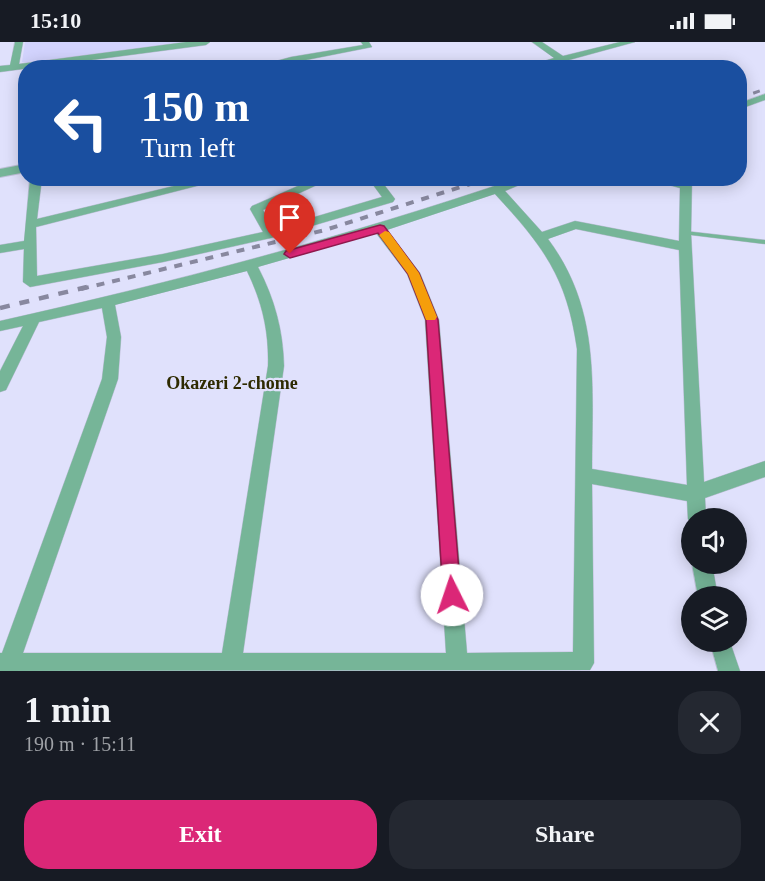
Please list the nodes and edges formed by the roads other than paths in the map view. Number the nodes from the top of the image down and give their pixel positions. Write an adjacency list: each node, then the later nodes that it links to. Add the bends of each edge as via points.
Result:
1 (19, 42): 10 (street)
2 (206, 42): 7 (street)
3 (365, 42): 8 (street, via 368,47)
4 (536, 42): 6 (street)
5 (632, 42): 6 (street)
6 (564, 59): 9 (street)
7 (79, 60)
8 (311, 60)
9 (560, 60)
10 (14, 67): 11 (street); 12 (street)
11 (18, 67)
12 (0, 69)
13 (765, 97): 14 (street)
14 (747, 103)
15 (18, 170): 16 (street)
16 (0, 173)
17 (35, 186): 24 (street)
18 (190, 186): 24 (street)
19 (309, 186): 26 (street, via 256,209)
20 (379, 186): 26 (street, via 389,199)
21 (509, 186): 23 (street)
22 (686, 186): 28 (street)
23 (498, 190): 25 (street); 27 (street)
24 (30, 225): 30 (street)
25 (380, 229): 32 (street); 43 (street, via 413,273 432,320)
26 (271, 234): 30 (street, via 30,282)
27 (541, 237): 28 (street, via 575,225); 38 (street, via 561,268 582,324)
28 (685, 240): 29 (lane); 39 (street)
29 (765, 242)
30 (30, 244): 31 (street)
31 (0, 249)
32 (250, 266): 33 (street); 44 (street, via 276,324 276,366)
33 (108, 302): 34 (street); 42 (street, via 114,337 110,378)
34 (34, 319): 35 (street); 36 (street)
35 (0, 326)
36 (0, 386)
37 (765, 469): 39 (street)
38 (584, 475): 39 (street); 43 (street, via 583,663)
39 (694, 495): 40 (street)
40 (696, 508)
41 (723, 652): 45 (street)
42 (4, 664): 44 (street)
43 (457, 664): 44 (street)
44 (231, 668)
45 (729, 671)

